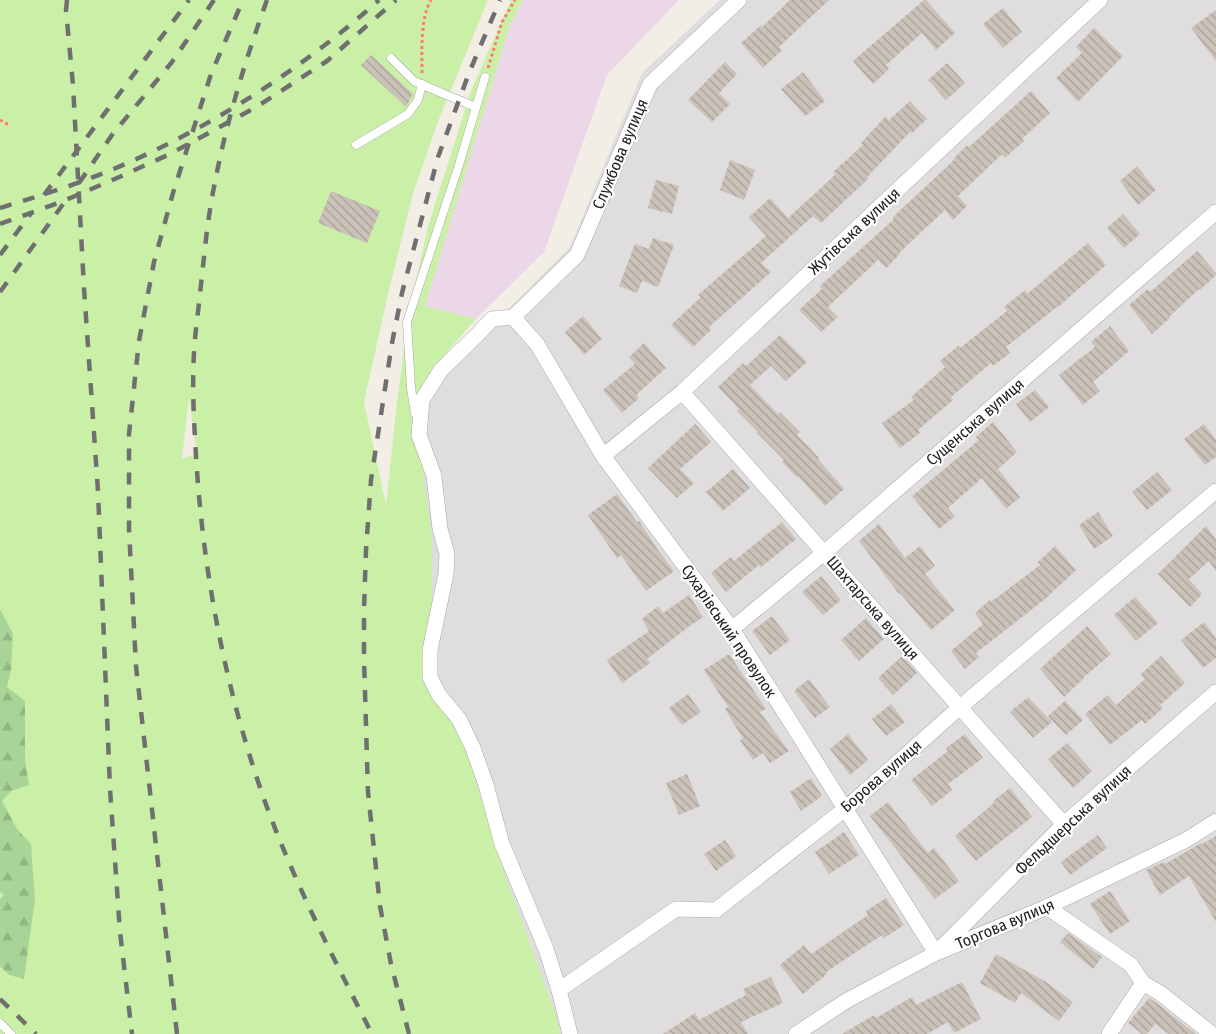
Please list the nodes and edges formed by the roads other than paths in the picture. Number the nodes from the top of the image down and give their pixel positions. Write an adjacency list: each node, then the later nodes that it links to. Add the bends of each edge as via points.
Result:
1 (739, 0): 9 (street, Службова вулиця, via 650,84 577,255)
2 (1100, 0): 10 (street, Жутівська вулиця)
3 (391, 58): 5 (lane)
4 (485, 76): 6 (lane)
5 (422, 84): 6 (lane); 7 (lane, via 418,100 408,114)
6 (476, 107): 11 (lane, via 407,322)
7 (356, 145)
8 (1216, 212): 14 (street, Сущенська вулиця)
9 (513, 316): 11 (street, via 492,319 441,370 422,400); 12 (street, Сухарівський провулок, via 537,344)
10 (682, 392): 12 (street, Жутівська вулиця); 14 (street, Шахтарська вулиця)
11 (419, 435): 24 (street, via 434,476 447,554 430,650 430,677 439,695 459,718 473,748 502,844)
12 (603, 456): 15 (street, Сухарівський провулок)
13 (1216, 491): 17 (street, Борова вулиця)
14 (825, 552): 15 (street, Сущенська вулиця); 17 (street, Шахтарська вулиця)
15 (732, 629): 18 (street, Сухарівський провулок)
16 (1216, 692): 20 (street, Фельдшерська вулиця)
17 (959, 708): 18 (street, Борова вулиця); 20 (street, Шахтарська вулиця)
18 (845, 809): 22 (street, Сухарівський провулок); 24 (street, Борова вулиця, via 716,910 676,909)
19 (1216, 821): 21 (street, Торгова вулиця, via 1186,840)
20 (1064, 824): 22 (street, Фельдшерська вулиця)
21 (1047, 907): 22 (street, Торгова вулиця); 23 (street, via 1131,965)
22 (936, 954): 28 (street, Торгова вулиця, via 846,1001)
23 (1143, 983): 29 (street); 30 (street)
24 (559, 990): 27 (street)
25 (0, 1023): 26 (lane)
26 (11, 1034)
27 (570, 1034)
28 (796, 1034)
29 (1109, 1034)
30 (1212, 1034)

